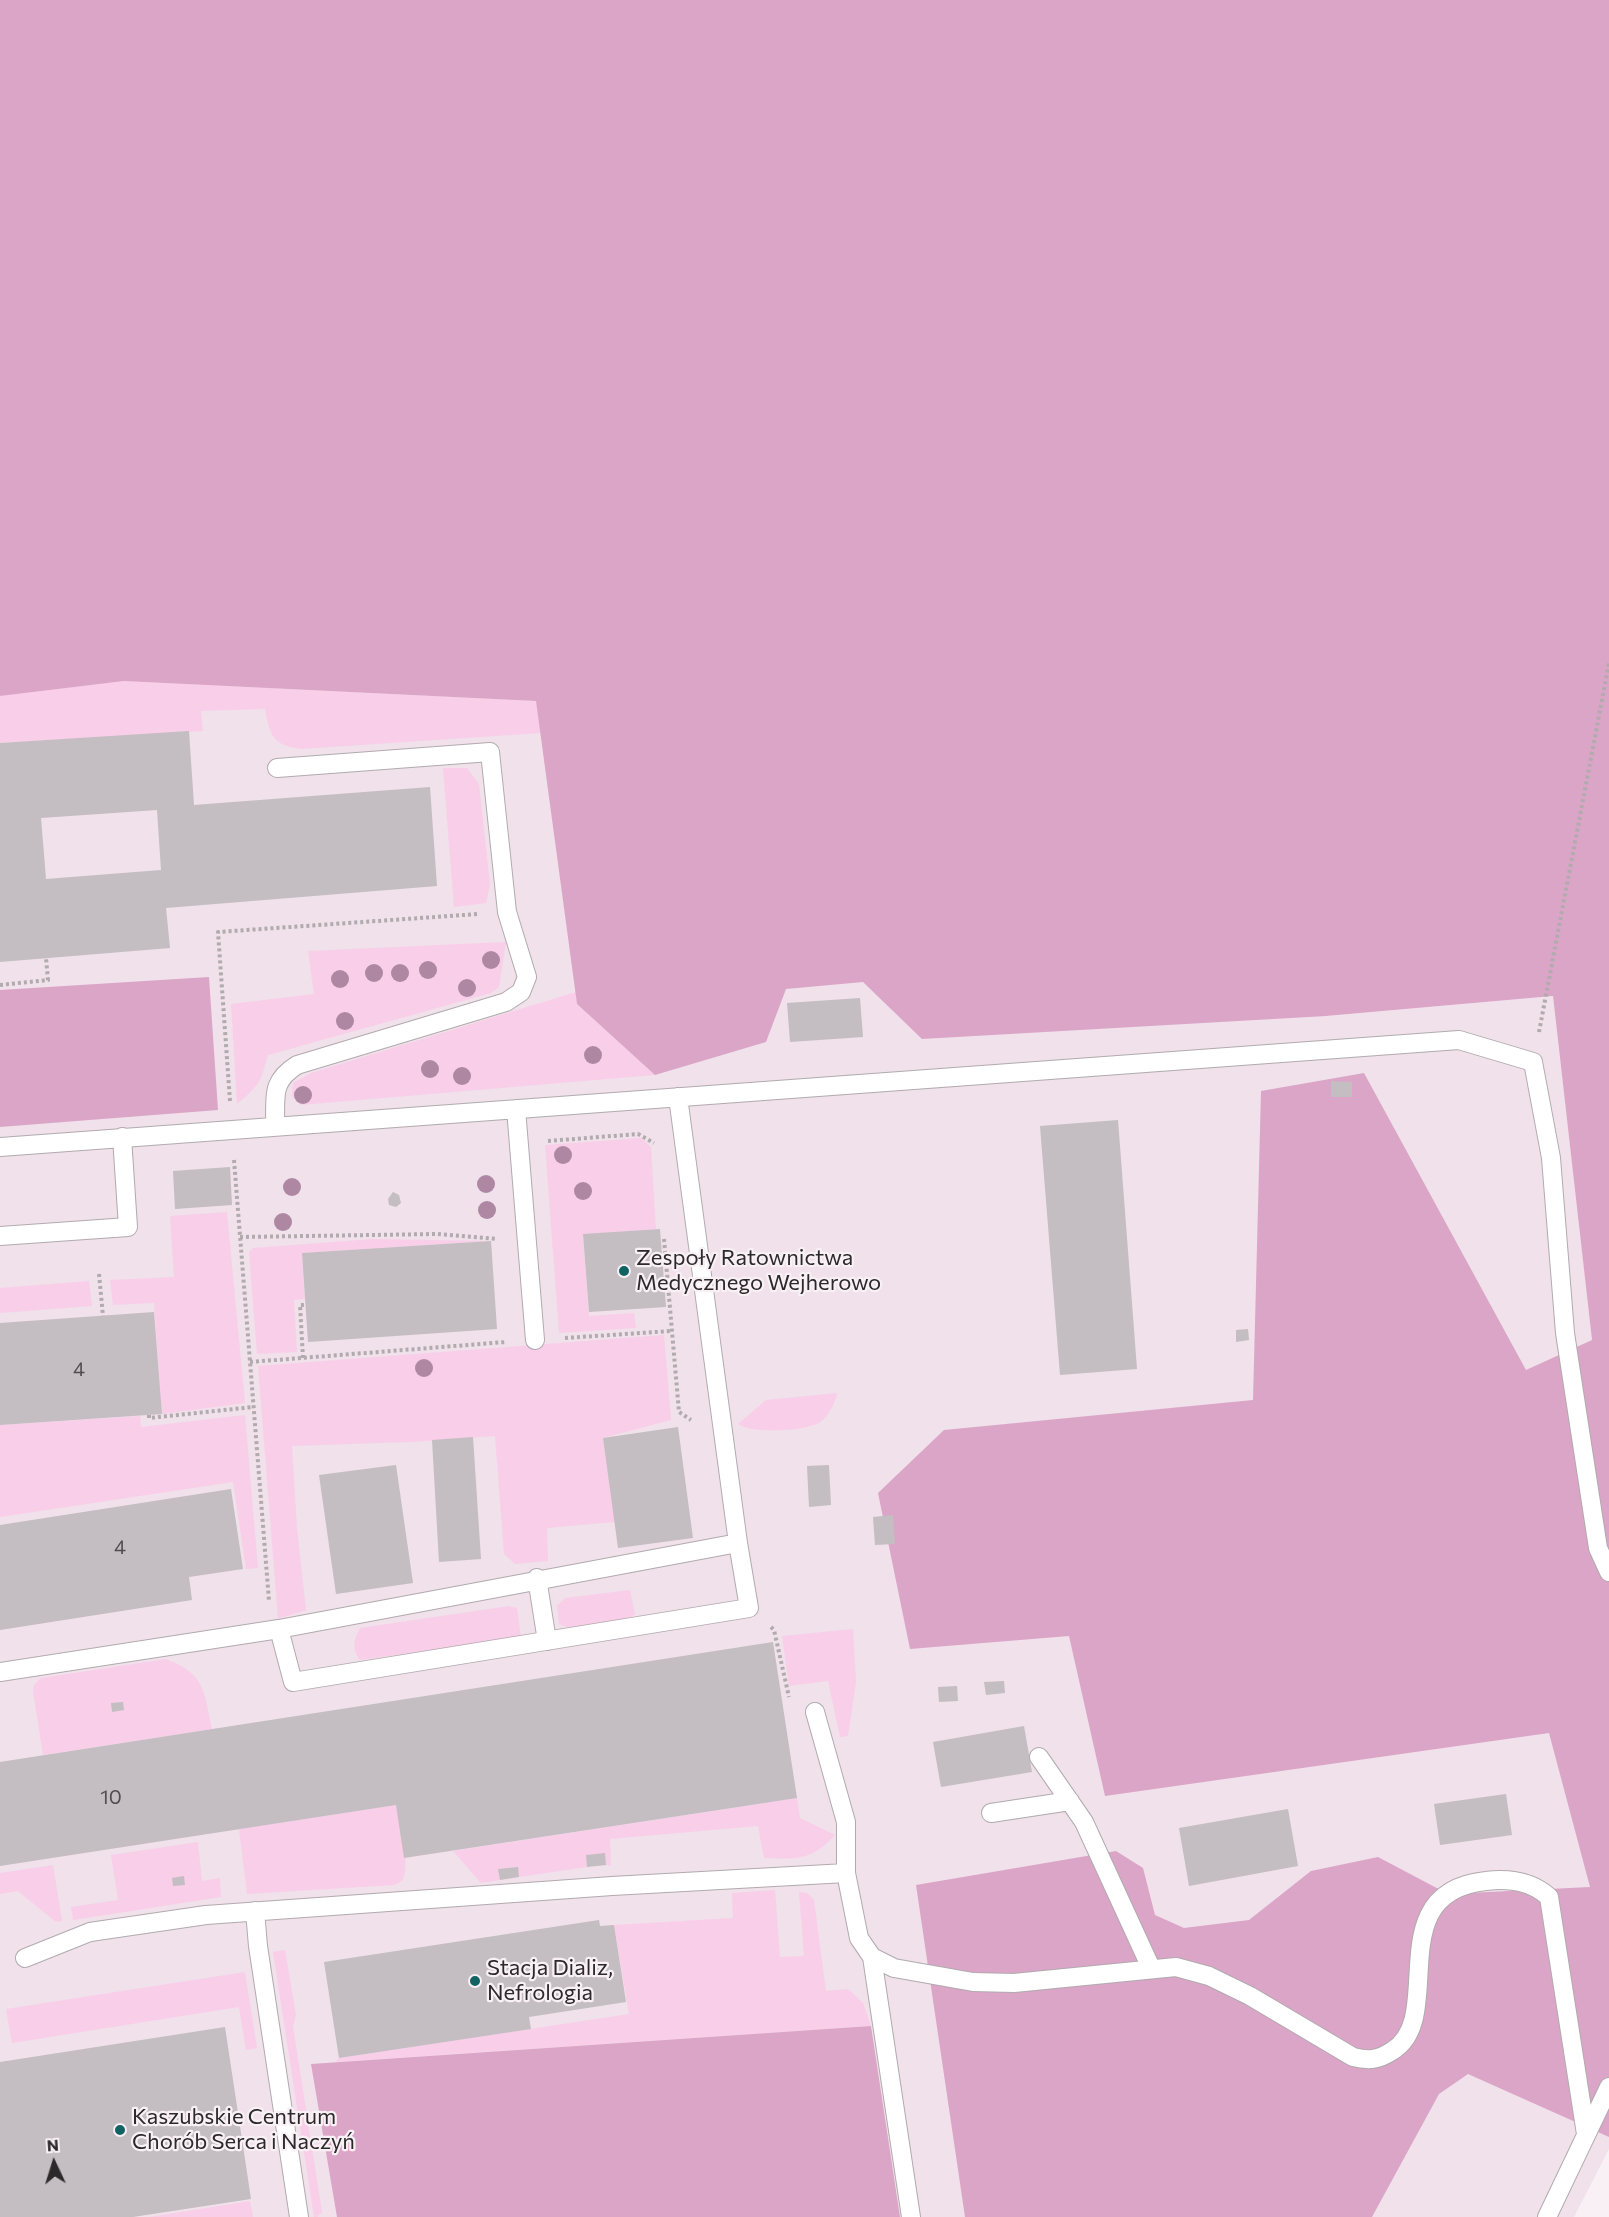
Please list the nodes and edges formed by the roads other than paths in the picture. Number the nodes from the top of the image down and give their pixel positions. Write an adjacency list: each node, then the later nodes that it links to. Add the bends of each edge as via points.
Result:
1 (277, 768): 4 (lane, via 490,752 507,912 527,978 520,992 506,1002 297,1065 281,1075 276,1092)
2 (678, 1097): 3 (lane); 9 (lane); 10 (lane, via 1459,1040 1533,1062 1551,1158 1565,1333 1598,1548)
3 (516, 1109): 4 (lane); 8 (lane)
4 (276, 1126): 5 (lane)
5 (122, 1137): 6 (lane); 7 (lane, via 128,1227)
6 (0, 1147)
7 (0, 1236)
8 (535, 1340)
9 (738, 1543): 11 (lane); 13 (lane, via 748,1608)
10 (1609, 1572)
11 (537, 1578): 12 (lane); 13 (lane)
12 (279, 1629): 13 (lane, via 293,1682); 14 (lane)
13 (547, 1641)
14 (0, 1672)
15 (815, 1712): 19 (lane, via 846,1822)
16 (1039, 1757): 17 (lane)
17 (1070, 1801): 18 (lane); 23 (lane, via 1084,1822)
18 (990, 1813)
19 (846, 1873): 20 (lane); 21 (lane, via 860,1938)
20 (255, 1911): 22 (lane, via 90,1932); 26 (lane)
21 (872, 1957): 23 (lane, via 894,1968 973,1982 1014,1983); 27 (lane)
22 (25, 1958)
23 (1151, 1968): 25 (lane, via 1176,1967 1209,1976 1353,2057 1378,2059 1397,2048 1413,2024 1418,1947 1423,1927 1439,1902 1457,1888 1480,1881 1500,1879 1537,1886 1549,1897 1554,1913)
24 (1609, 2087): 25 (lane)
25 (1586, 2134): 28 (lane)
26 (299, 2217)
27 (911, 2217)
28 (1547, 2217)

